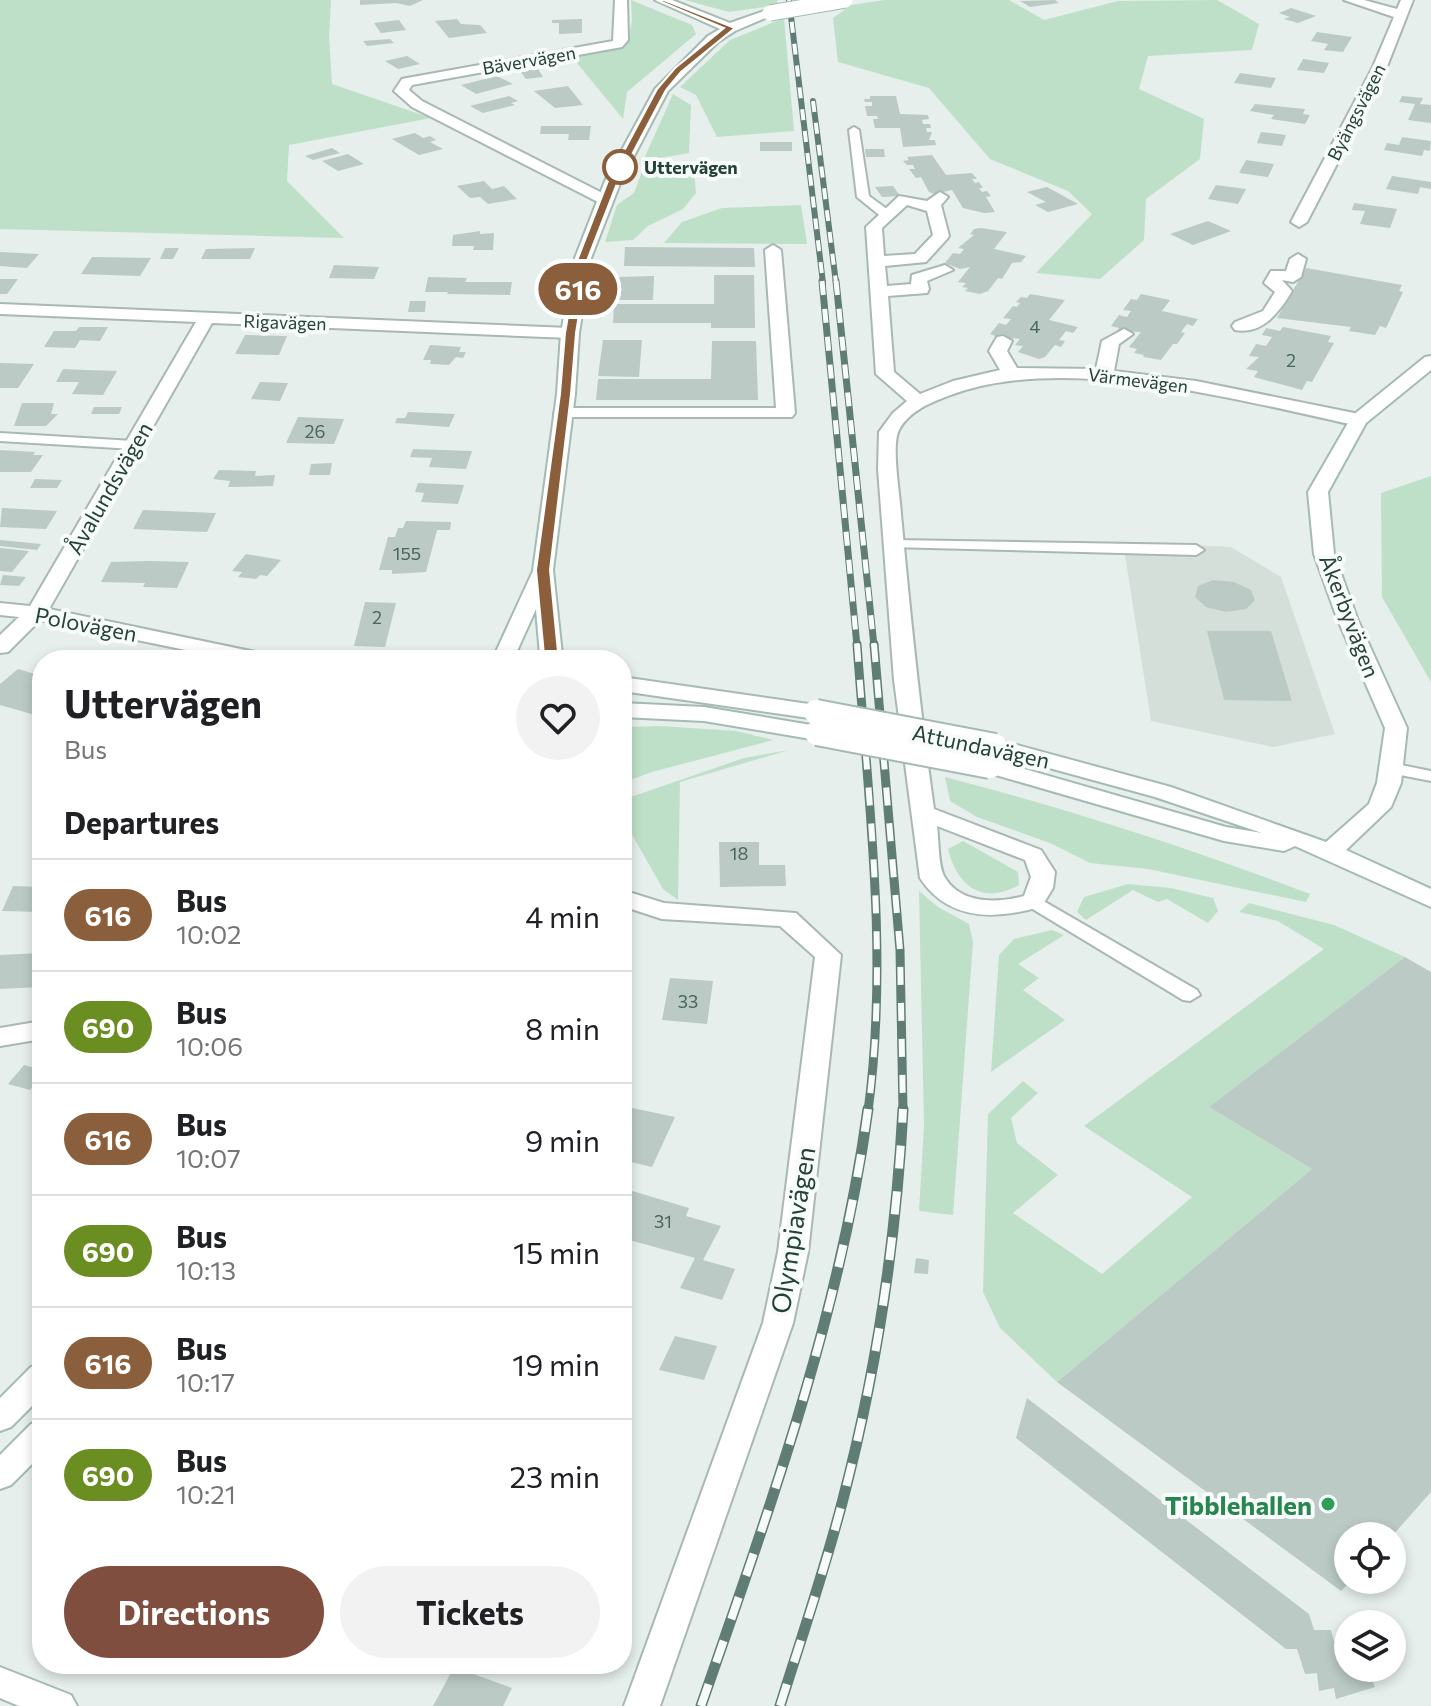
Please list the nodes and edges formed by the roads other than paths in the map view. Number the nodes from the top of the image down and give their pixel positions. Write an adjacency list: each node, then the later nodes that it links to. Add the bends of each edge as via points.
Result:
1 (621, 0): 9 (street, Bävervägen, via 617,44 407,82 401,91)
2 (661, 0): 7 (street)
3 (845, 0): 7 (street, bridge, via 770,13)
4 (1350, 0): 6 (street)
5 (1407, 0): 6 (street, Byängsvägen)
6 (1399, 14): 11 (street, Byängsvägen, via 1379,69)
7 (730, 28): 9 (street, via 662,89)
8 (854, 130): 10 (lane, via 863,197)
9 (605, 200): 22 (street, via 583,258)
10 (887, 215): 13 (street, via 904,199 938,203 941,236 920,259); 15 (street, via 874,227)
11 (1299, 222)
12 (773, 250): 29 (street, via 786,413)
13 (913, 259): 15 (street); 17 (street)
14 (1298, 259): 21 (street, via 1293,277 1277,274 1272,283 1284,291 1269,315)
15 (877, 261): 18 (street)
16 (945, 270): 17 (street)
17 (918, 279): 18 (street, via 921,289)
18 (879, 291): 28 (street, via 885,374)
19 (0, 309): 20 (street, Rigavägen)
20 (206, 319): 22 (street, Rigavägen); 32 (street, Åvalundsvägen)
21 (1241, 326)
22 (570, 333): 29 (street)
23 (1124, 334): 27 (street, via 1111,341)
24 (1003, 341): 26 (street, via 998,351)
25 (1431, 361): 30 (street, Åkerbyvägen)
26 (1011, 373): 27 (street, Värmevägen); 28 (street, Värmevägen)
27 (1104, 375): 30 (street, Värmevägen, via 1196,386)
28 (918, 401): 33 (street, Värmevägen, via 888,432)
29 (563, 413): 35 (street)
30 (1359, 420): 45 (street, Åkerbyvägen, via 1318,492 1324,554 1396,728)
31 (0, 437): 32 (lane)
32 (134, 445): 37 (street, Åvalundsvägen)
33 (894, 544): 34 (lane); 47 (street, Värmevägen, via 905,680)
34 (1196, 550)
35 (543, 570): 40 (street); 41 (street)
36 (0, 609): 37 (street, Polovägen)
37 (36, 613): 38 (street, Åvalundsvägen); 39 (street, Polovägen)
38 (0, 647)
39 (216, 650)
40 (503, 650)
41 (557, 650)
42 (632, 686): 44 (street, Attundavägen)
43 (632, 712): 44 (street, Attundavägen)
44 (816, 722): 48 (street, Attundavägen, bridge, via 992,756 1224,834)
45 (1391, 768): 46 (lane); 48 (street, Åkerbyvägen, via 1379,807)
46 (1431, 776)
47 (924, 813): 51 (street, via 1033,855 1045,877); 51 (street, Värmevägen, via 932,878 949,896 987,910)
48 (1330, 851): 49 (street, Attundavägen)
49 (1431, 899)
50 (632, 901): 61 (street, Olympiavägen, via 662,911 787,919 828,955 793,1252 778,1323)
51 (1033, 901): 52 (lane)
52 (1190, 995)
53 (32, 1032): 54 (street)
54 (0, 1037)
55 (32, 1386): 56 (street)
56 (0, 1418)
57 (32, 1443): 58 (street)
58 (0, 1476)
59 (0, 1682): 60 (street)
60 (59, 1706)
61 (642, 1706)

